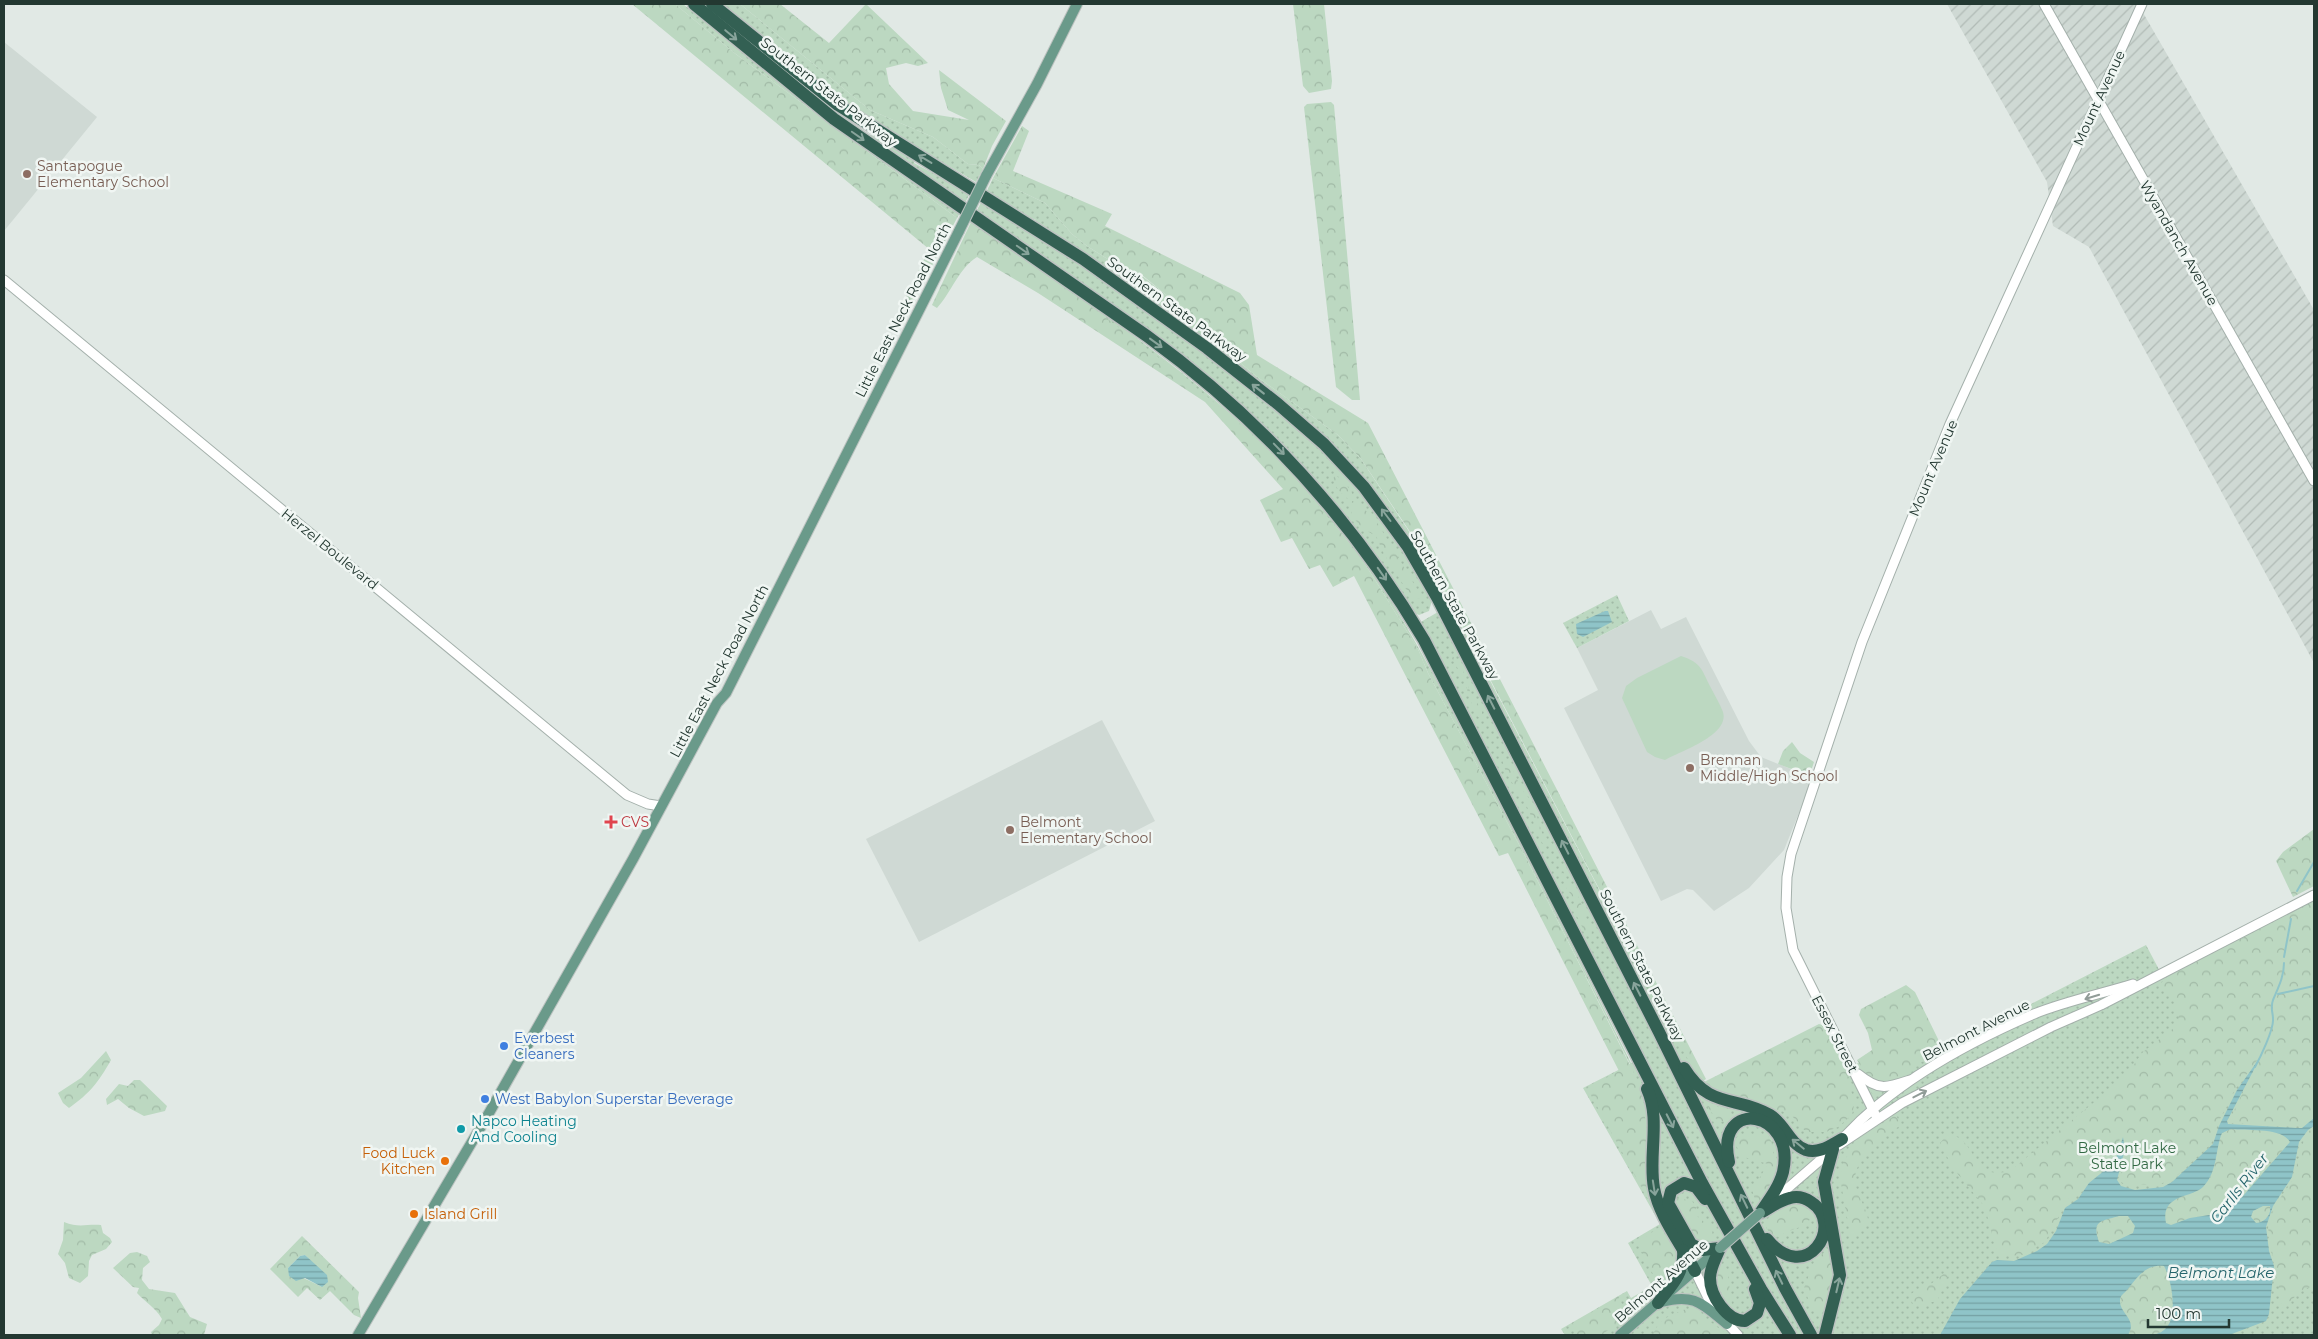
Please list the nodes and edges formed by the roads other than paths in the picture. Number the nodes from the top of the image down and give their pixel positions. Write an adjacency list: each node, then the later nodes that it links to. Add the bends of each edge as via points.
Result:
1 (694, 4): 14 (highway, Southern State Parkway, one-way to 14, via 838,122 1177,359 1247,418 1310,482 1375,564 1424,640)
2 (712, 4): 13 (highway, Southern State Parkway, one-way to 2, via 1427,579 1391,522 1354,476 1300,423 1157,311 1032,225 842,108)
3 (1077, 4): 9 (main road, Little East Neck Road North, bridge, via 986,176 734,677)
4 (2044, 4): 6 (street, Wyandanch Avenue)
5 (2142, 4): 6 (street, Mount Avenue)
6 (2098, 99): 8 (street, Wyandanch Avenue); 11 (street, Mount Avenue, via 1950,424 1862,642 1789,864 1786,908)
7 (4, 280): 9 (street, Herzel Boulevard, via 627,795)
8 (2314, 481)
9 (662, 806): 30 (main road, Little East Neck Road North, via 486,1120)
10 (2314, 895): 12 (street, Belmont Avenue)
11 (1792, 950): 15 (street, Essex Street)
12 (2155, 977): 16 (street, Belmont Avenue, one-way to 16, via 2036,1014 1979,1041); 18 (street, Belmont Avenue, one-way to 12)
13 (1659, 1032): 20 (highway, one-way to 13, via 1821,1150 1806,1150 1796,1144 1769,1114 1707,1093 1693,1081); 21 (highway, Southern State Parkway)
14 (1632, 1046): 22 (highway, Southern State Parkway, one-way to 22); 24 (highway, one-way to 24, via 1653,1106 1656,1196)
15 (1854, 1071): 16 (street, via 1879,1087); 19 (street, Essex Street)
16 (1917, 1077): 17 (street, Belmont Avenue)
17 (1895, 1094): 18 (street); 19 (street, Belmont Avenue)
18 (1902, 1103): 19 (street, Belmont Avenue)
19 (1875, 1114): 20 (street, Belmont Avenue)
20 (1838, 1144): 23 (street, Belmont Avenue); 35 (highway, one-way to 20, via 1840,1275 1824,1182)
21 (1733, 1179): 23 (highway, Southern State Parkway, one-way to 21); 23 (highway, via 1726,1145 1729,1132 1747,1119 1770,1124 1780,1137 1784,1161 1780,1182)
22 (1716, 1209): 25 (highway, via 1691,1185 1677,1185 1668,1196 1670,1210 1689,1242 1701,1250); 26 (highway, Southern State Parkway)
23 (1757, 1218): 23 (highway, via 1788,1198 1796,1197 1808,1200 1817,1208 1823,1218 1824,1230 1821,1241 1805,1256 1786,1256 1775,1249); 25 (main road, Belmont Avenue, bridge); 34 (highway, Southern State Parkway, one-way to 23, via 1785,1288)
24 (1683, 1248): 27 (highway); 28 (highway, via 1684,1262 1680,1274)
25 (1720, 1248): 26 (highway, via 1711,1270 1711,1285 1730,1317 1742,1321 1755,1316 1760,1302); 27 (main road, Belmont Avenue)
26 (1739, 1250): 33 (highway, Southern State Parkway)
27 (1695, 1271): 28 (main road, Belmont Avenue); 29 (street)
28 (1658, 1303): 29 (main road, via 1680,1297 1694,1299); 31 (main road, Belmont Avenue)
29 (1726, 1324): 32 (street)
30 (358, 1335)
31 (1620, 1335)
32 (1738, 1335)
33 (1790, 1335)
34 (1811, 1335)
35 (1825, 1335)

